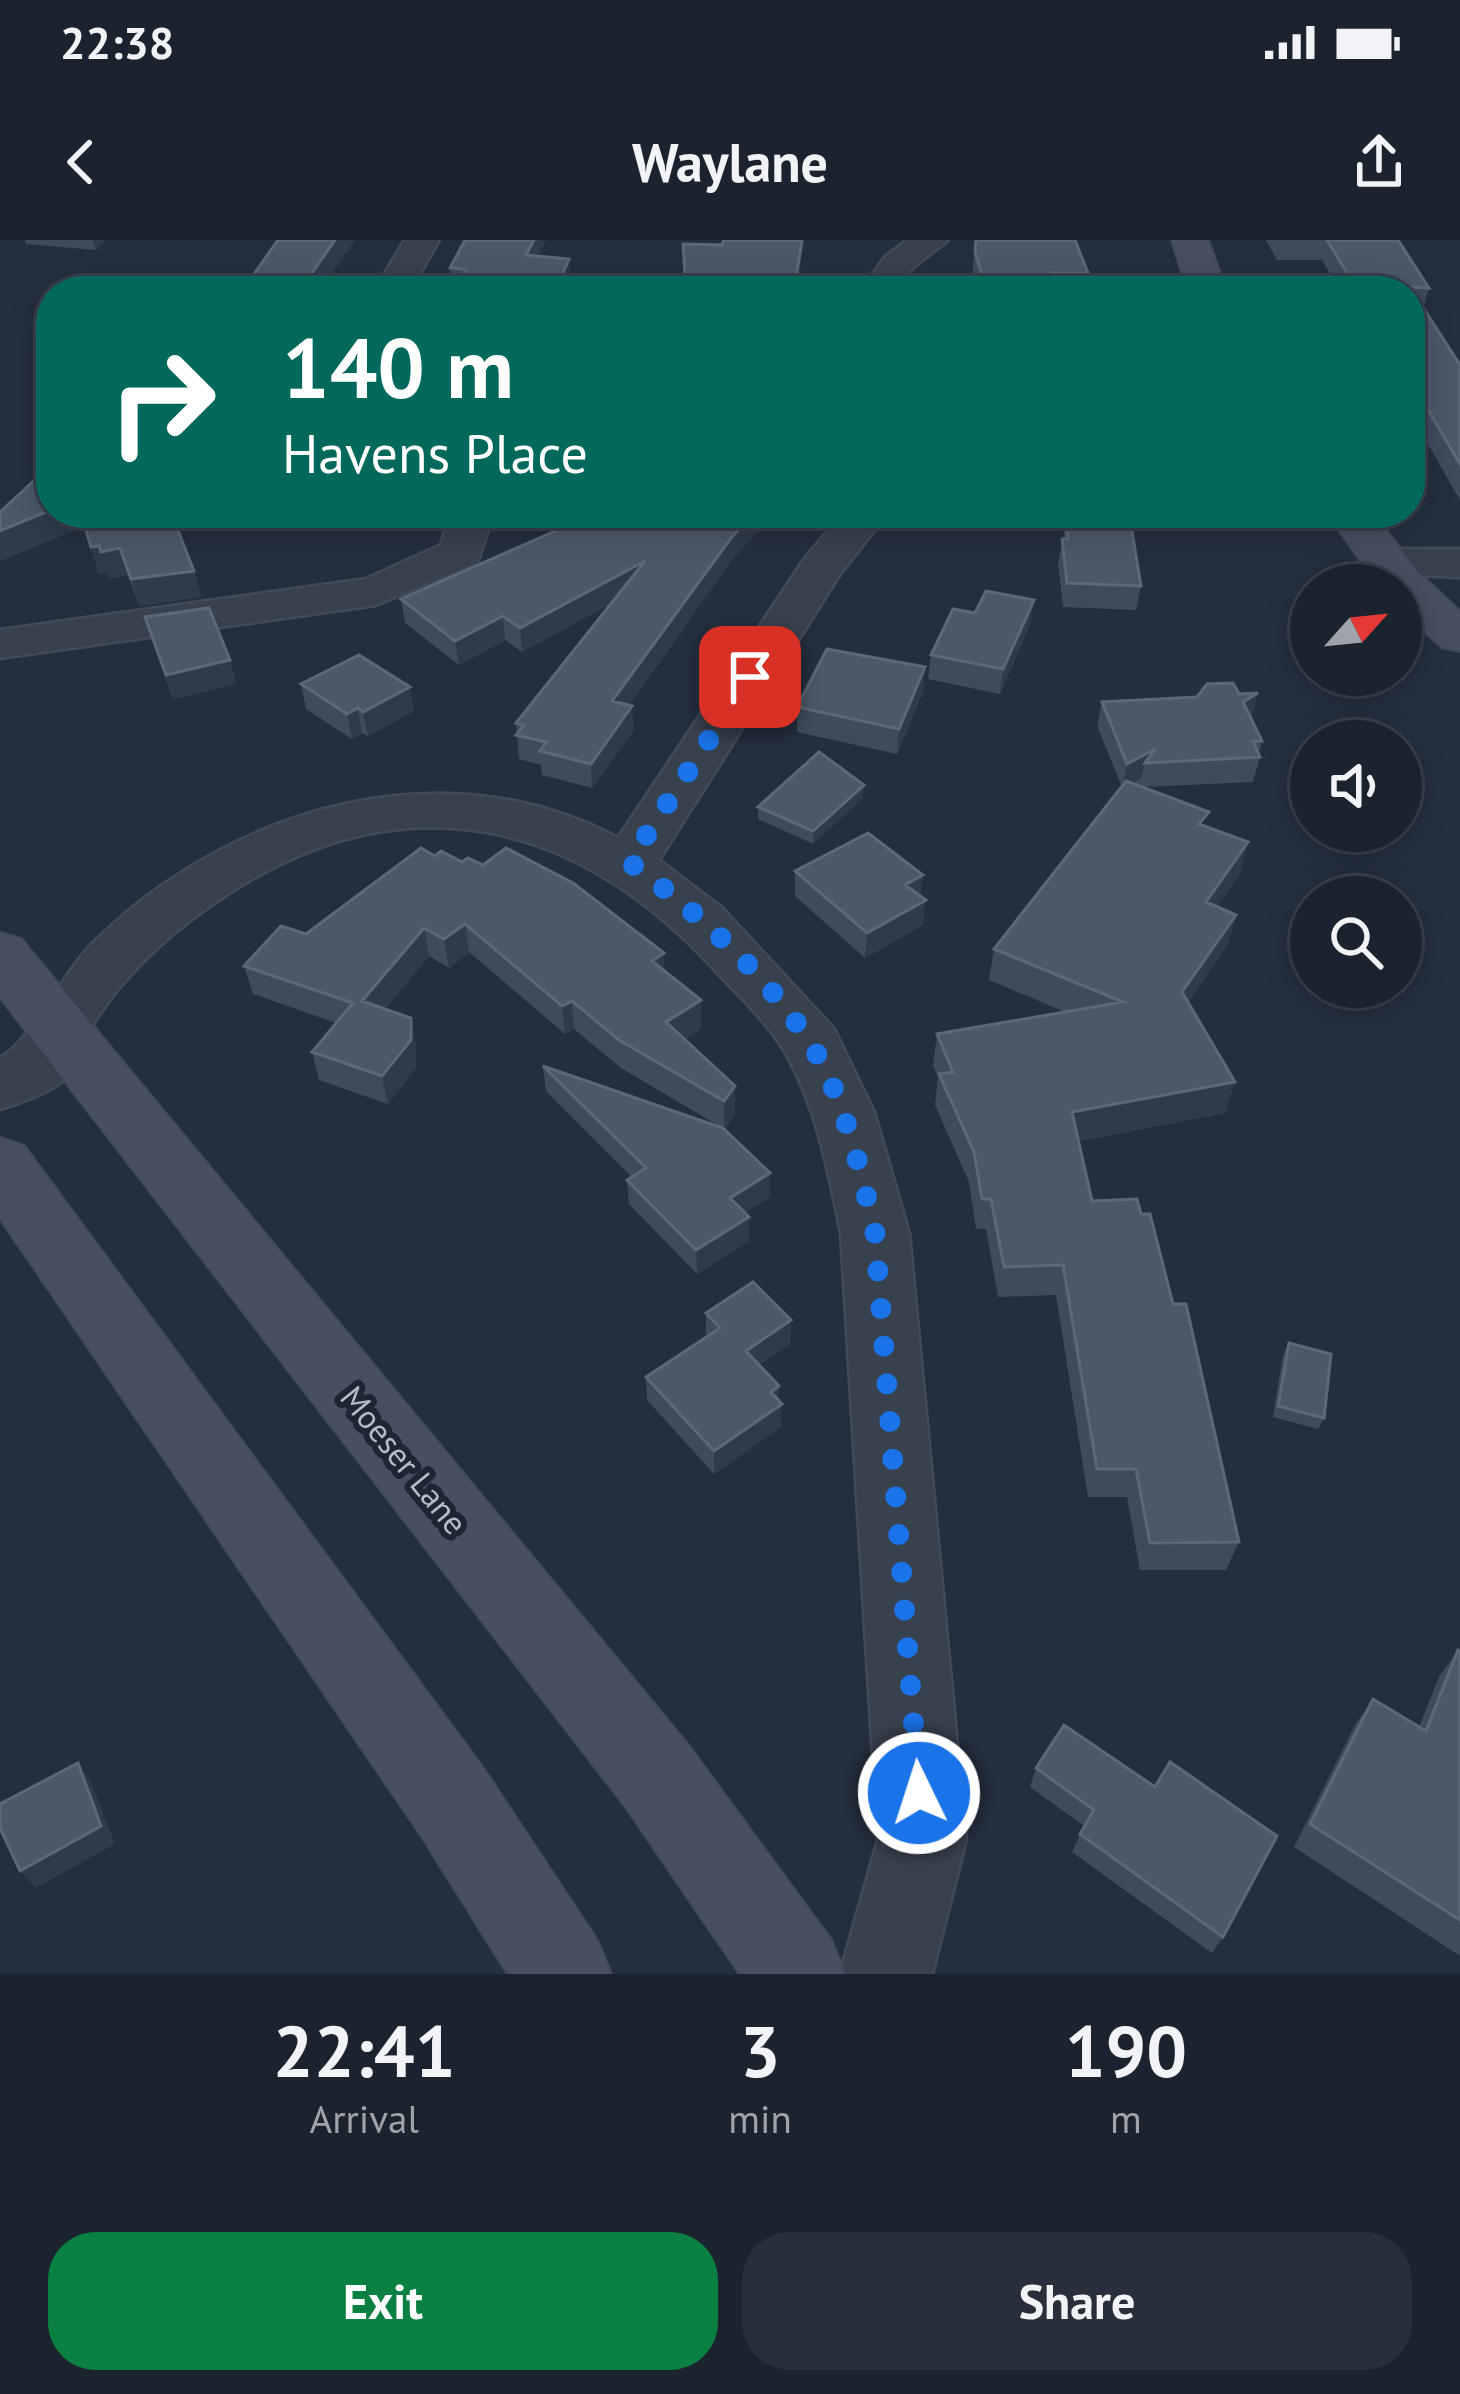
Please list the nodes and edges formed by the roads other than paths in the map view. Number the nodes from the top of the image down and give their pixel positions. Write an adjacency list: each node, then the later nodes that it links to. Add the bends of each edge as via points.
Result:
1 (422, 240): 4 (street)
2 (931, 240): 5 (street)
3 (1190, 240): 6 (street)
4 (401, 276)
5 (889, 276)
6 (1202, 276)
7 (468, 528): 13 (street, via 461,553 376,591)
8 (854, 528): 14 (street)
9 (1360, 528): 10 (street)
10 (1382, 563): 11 (street); 12 (street)
11 (1460, 563)
12 (1460, 636)
13 (0, 644)
14 (629, 862): 16 (street, via 490,811 349,817 254,851 160,912 89,981); 21 (street, via 696,911 812,1044 857,1155 875,1233 922,1840)
15 (0, 954): 16 (street, Moeser Lane)
16 (58, 1027): 17 (street, via 44,1062); 20 (street, Moeser Lane, via 657,1776)
17 (0, 1085)
18 (0, 1163): 19 (street, via 453,1802)
19 (563, 1974)
20 (797, 1974)
21 (886, 1974)

